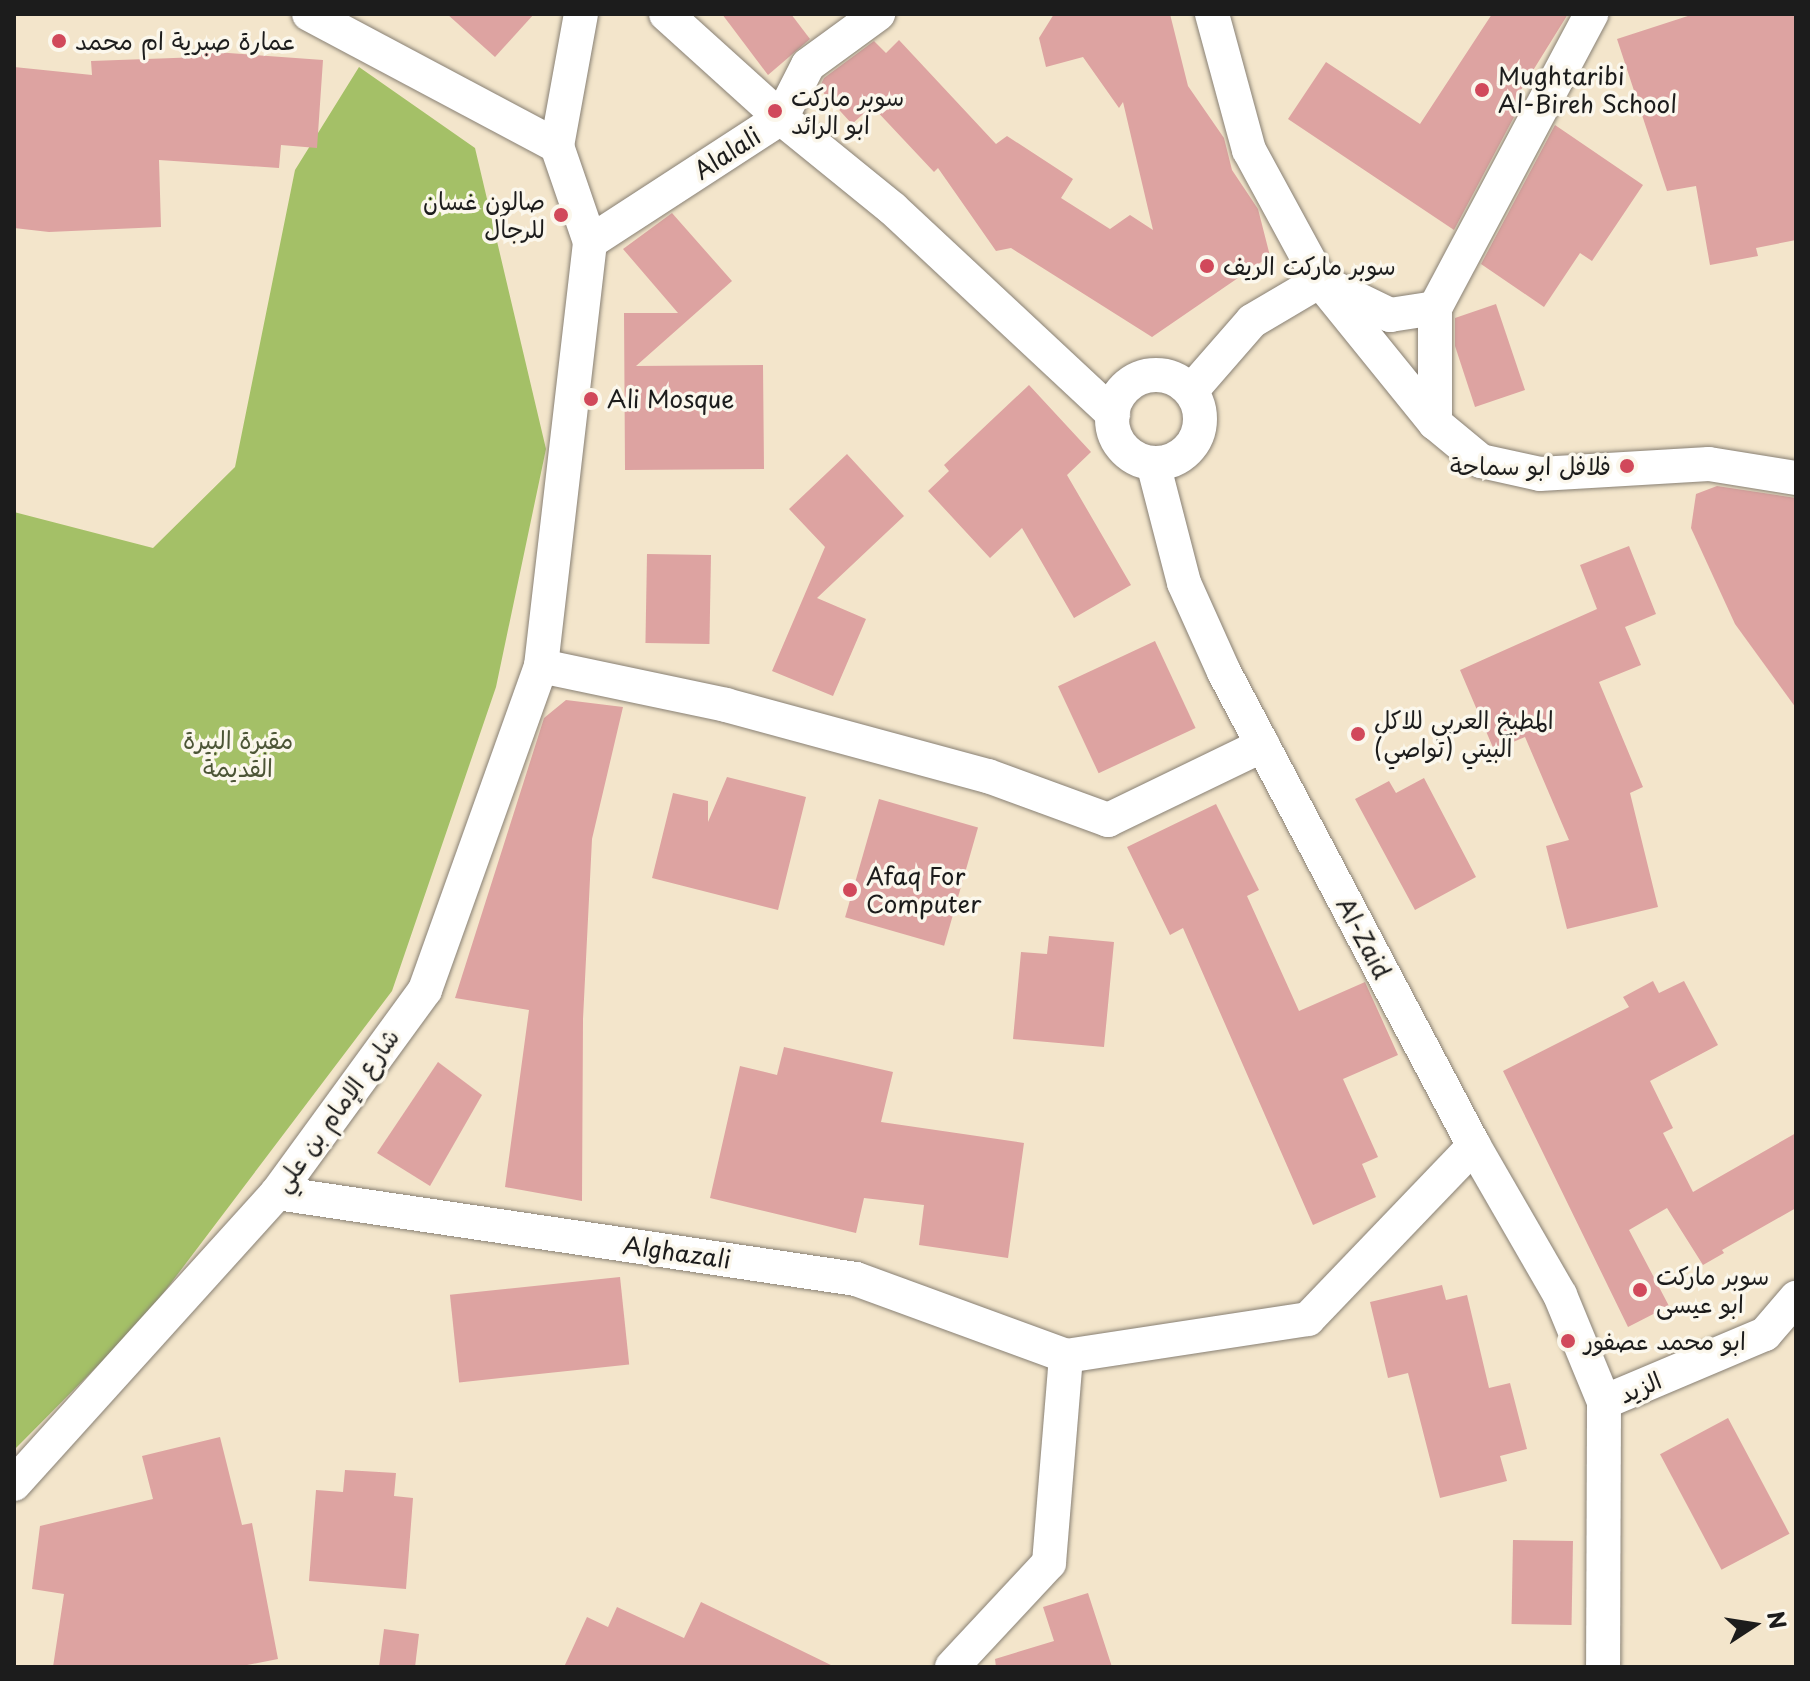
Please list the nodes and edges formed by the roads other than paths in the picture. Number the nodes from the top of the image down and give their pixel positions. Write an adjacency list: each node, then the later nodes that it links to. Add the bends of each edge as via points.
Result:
1 (309, 14): 8 (street)
2 (581, 14): 8 (street)
3 (666, 14): 7 (street)
4 (878, 14): 7 (street, Alalali, via 808,65)
5 (1212, 14): 10 (street, via 1249,150)
6 (1591, 14): 11 (street)
7 (781, 118): 9 (street, Alalali); 13 (street, via 893,209)
8 (557, 146): 9 (street)
9 (590, 242): 17 (street, شارع الإمام بن علي)
10 (1320, 281): 11 (street, via 1390,315); 12 (street, via 1252,321); 14 (street)
11 (1435, 308): 14 (street)
12 (1191, 391): 13 (street, via 1180,382 1151,375 1125,388); 15 (street, via 1198,405 1198,434 1180,456)
13 (1113, 414): 15 (street, via 1113,428 1128,452)
14 (1435, 423): 16 (street, via 1481,461 1540,474 1709,464)
15 (1153, 463): 18 (street, Al-Zaid, via 1184,583)
16 (1796, 478)
17 (541, 666): 18 (street, via 726,705 973,772 1108,820); 20 (street, شارع الإمام بن علي, via 425,990)
18 (1263, 745): 19 (street, Al-Zaid)
19 (1474, 1146): 22 (street, via 1308,1319); 23 (street, Al-Zaid, via 1560,1295)
20 (277, 1193): 22 (street, Alghazali, via 856,1279); 24 (street, شارع الإمام بن علي)
21 (1796, 1298): 23 (street, الزيد, via 1765,1334)
22 (1066, 1356): 25 (street, via 1049,1563)
23 (1604, 1402): 26 (street)
24 (14, 1484)
25 (952, 1667)
26 (1603, 1667)

